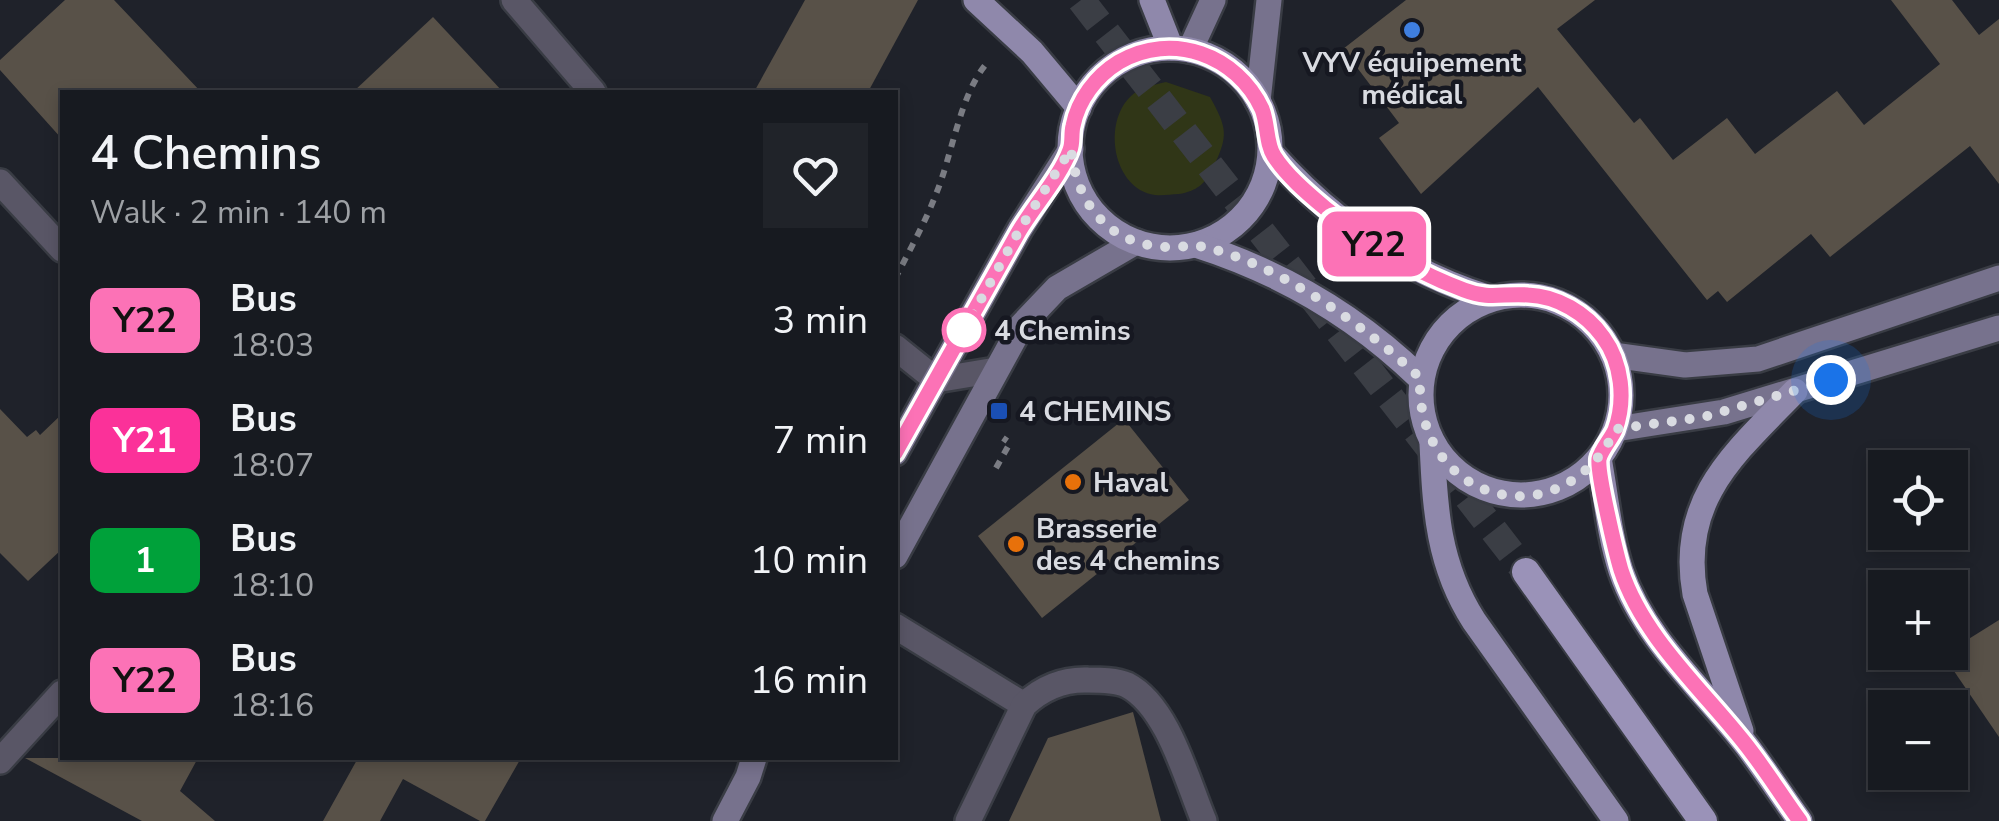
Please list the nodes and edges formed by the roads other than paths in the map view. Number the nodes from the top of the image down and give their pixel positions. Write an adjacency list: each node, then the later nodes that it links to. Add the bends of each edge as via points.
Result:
1 (514, 0): 7 (street)
2 (976, 0): 9 (main road)
3 (1152, 0): 6 (main road)
4 (1212, 0): 6 (main road)
5 (1269, 0): 8 (main road)
6 (1180, 49): 8 (main road, via 1207,55 1236,73); 9 (main road, via 1116,64)
7 (591, 90)
8 (1258, 101): 11 (main road)
9 (1079, 108): 10 (main road)
10 (1071, 149): 13 (main road, via 1078,188 1089,206); 23 (main road)
11 (1271, 152): 14 (main road, via 1248,210); 17 (main road, via 1359,235 1421,272)
12 (0, 182): 15 (street)
13 (1136, 242): 14 (main road); 21 (main road, via 1057,288 1021,326)
14 (1196, 245): 22 (main road, via 1316,298)
15 (60, 247)
16 (1999, 278): 20 (main road, via 1758,359 1685,365)
17 (1490, 298): 20 (main road, via 1553,300 1590,322); 22 (main road, via 1448,328)
18 (1998, 331): 24 (main road)
19 (898, 349): 23 (street)
20 (1613, 354): 25 (main road, via 1621,392)
21 (996, 370): 23 (street); 29 (main road)
22 (1420, 378): 26 (main road, via 1420,412)
23 (936, 380): 27 (main road)
24 (1795, 391): 25 (main road, via 1704,417); 34 (main road, via 1716,476 1704,497 1692,552 1700,612)
25 (1616, 429): 28 (main road)
26 (1432, 444): 28 (main road, via 1469,482 1504,495 1557,489); 40 (main road, via 1436,525 1455,588)
27 (898, 448)
28 (1599, 458): 34 (main road, via 1630,592 1661,643)
29 (898, 550)
30 (1526, 572): 41 (highway)
31 (898, 628): 33 (street)
32 (60, 695): 36 (street)
33 (1024, 705): 38 (street); 39 (street, via 1038,692 1075,680 1127,685 1157,714)
34 (1746, 745): 42 (main road)
35 (753, 760): 37 (main road)
36 (0, 761)
37 (725, 821)
38 (968, 821)
39 (1204, 821)
40 (1616, 821)
41 (1703, 821)
42 (1800, 821)

